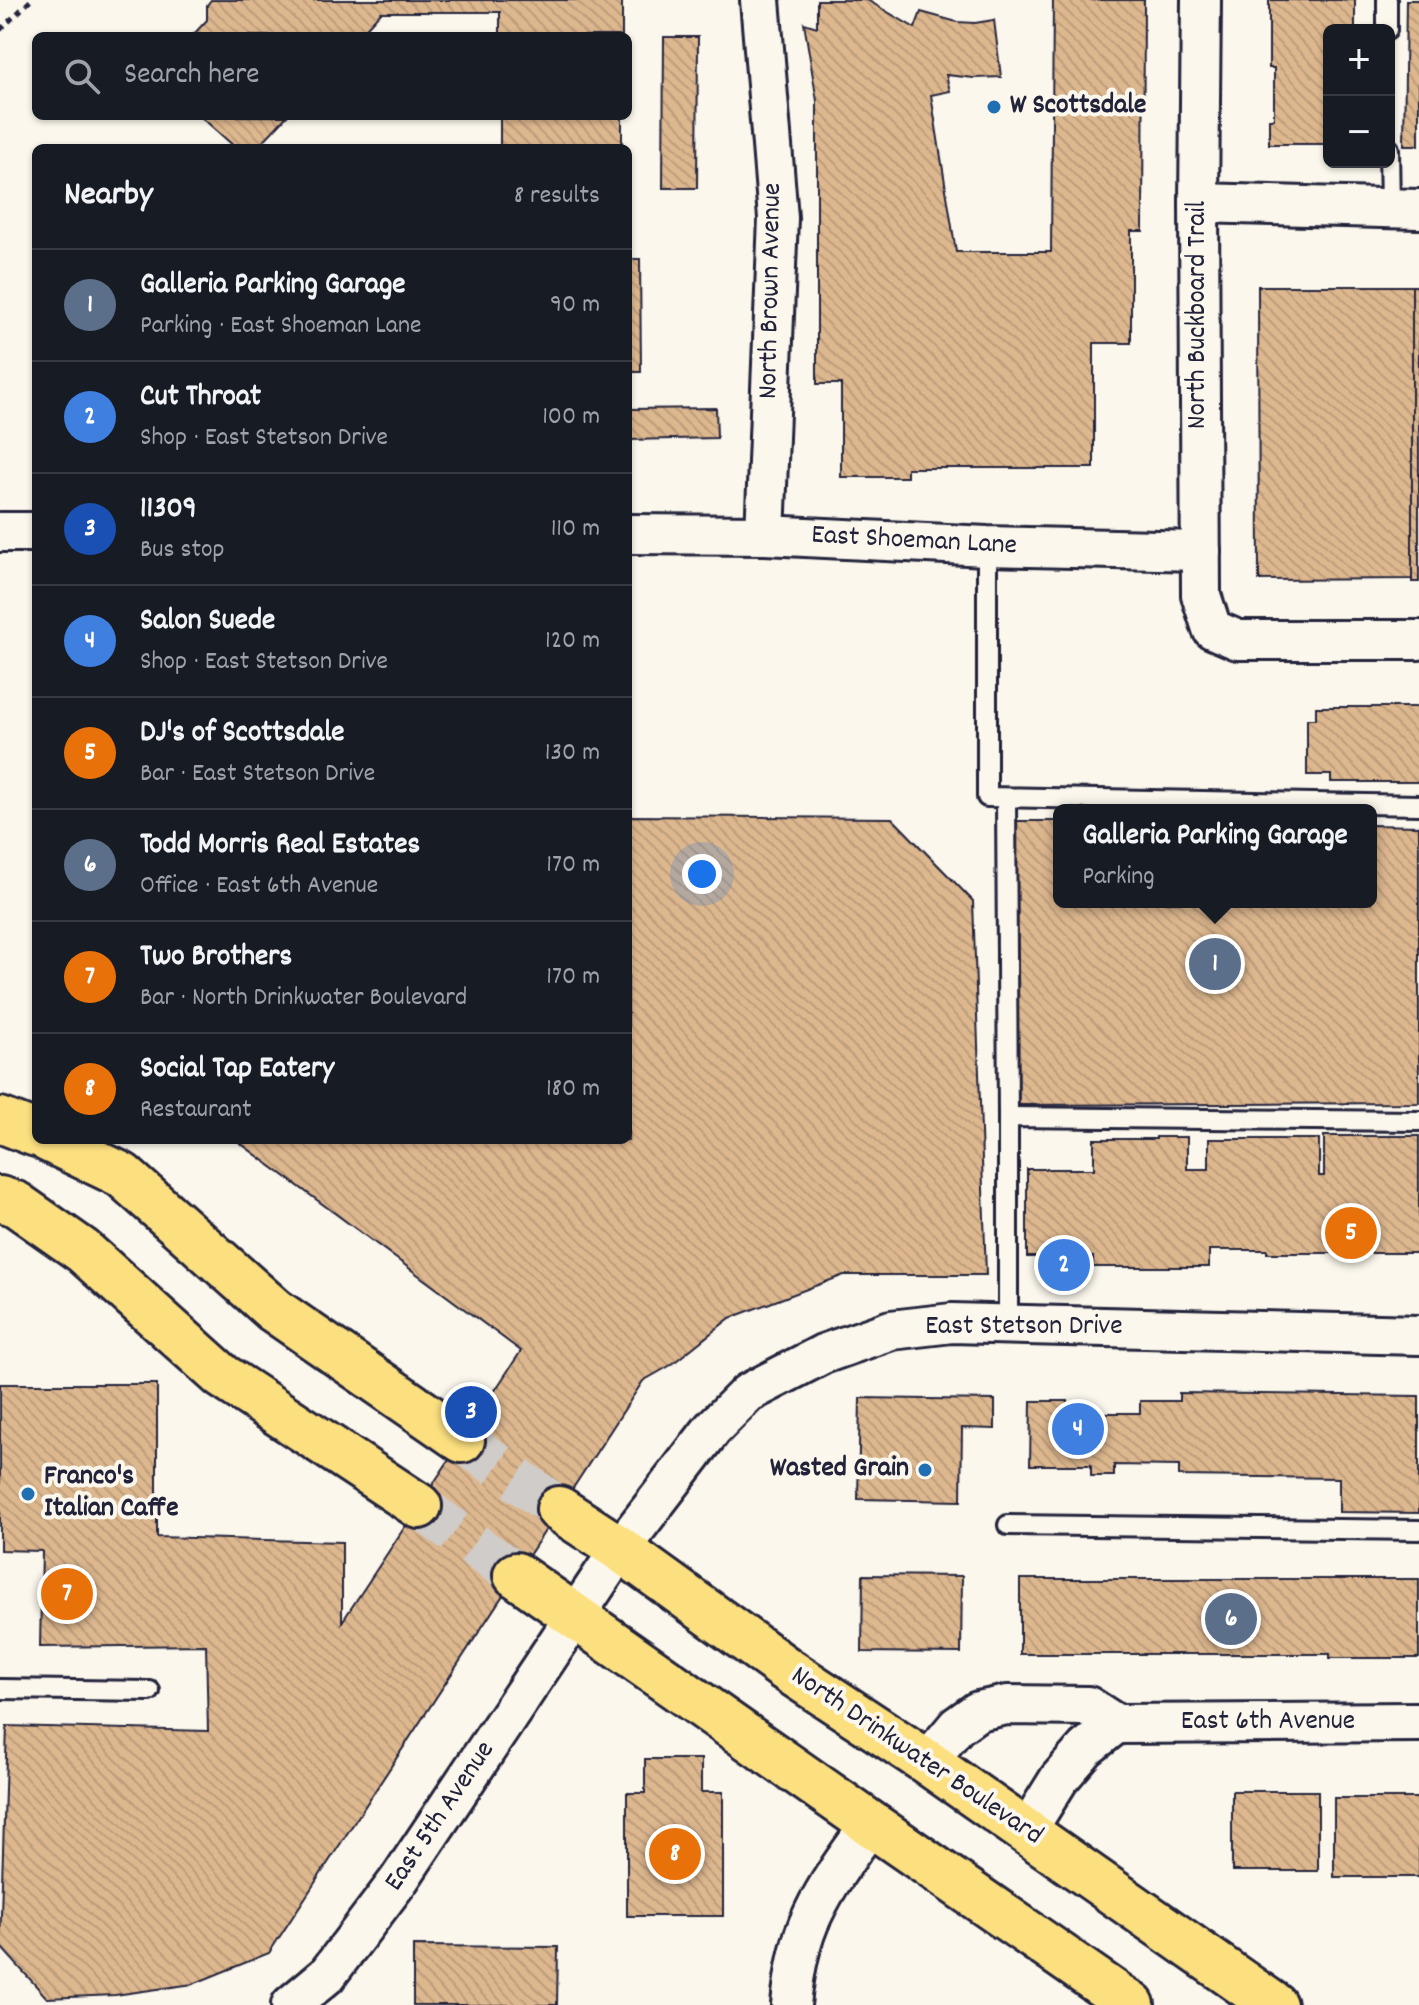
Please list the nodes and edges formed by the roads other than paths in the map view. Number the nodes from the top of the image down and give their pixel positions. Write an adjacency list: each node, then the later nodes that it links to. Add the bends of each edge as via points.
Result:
1 (760, 0): 11 (street, North Brown Avenue, via 778,218)
2 (1201, 0): 6 (street, North Buckboard Trail)
3 (1387, 0): 4 (lane)
4 (1387, 24)
5 (1394, 168): 7 (lane)
6 (1199, 203): 7 (street); 13 (street, North Buckboard Trail)
7 (1404, 209)
8 (0, 532): 9 (street)
9 (32, 532)
10 (632, 534): 11 (street, East Shoeman Lane)
11 (765, 535): 12 (street, East Shoeman Lane)
12 (987, 546): 13 (street, East Shoeman Lane); 15 (lane, via 987,797)
13 (1201, 551): 14 (street, North Buckboard Trail, via 1201,595 1212,629 1238,640)
14 (1419, 640)
15 (1006, 798): 16 (lane); 19 (lane)
16 (1360, 804)
17 (1377, 804): 18 (lane)
18 (1419, 805)
19 (1008, 1117): 21 (lane); 25 (lane)
20 (0, 1120): 22 (main road)
21 (1419, 1121)
22 (32, 1132)
23 (57, 1144): 27 (main road, via 122,1175 274,1310)
24 (0, 1199): 28 (main road, via 16,1204 83,1251 222,1376)
25 (1008, 1325): 26 (street, East Stetson Drive); 32 (street, East Stetson Drive, via 952,1323 891,1330 823,1354 748,1393 713,1428)
26 (1419, 1335)
27 (462, 1440)
28 (419, 1506)
29 (559, 1509): 32 (main road, North Drinkwater Boulevard)
30 (1008, 1525): 31 (lane)
31 (1419, 1530)
32 (620, 1549): 34 (street, East Stetson Drive); 39 (main road, North Drinkwater Boulevard)
33 (516, 1575): 34 (main road)
34 (575, 1617): 40 (main road); 42 (street, East 5th Avenue, via 391,1891 327,1975)
35 (0, 1689): 36 (lane)
36 (150, 1691)
37 (1419, 1722): 38 (street, East 6th Avenue)
38 (1116, 1724): 39 (street, East 6th Avenue, via 1088,1706 1007,1705 967,1718); 41 (street, via 1059,1779)
39 (927, 1762): 41 (main road, North Drinkwater Boulevard)
40 (871, 1824): 43 (street, via 812,1915 795,1967); 44 (main road)
41 (1026, 1832): 45 (main road, North Drinkwater Boulevard)
42 (291, 2005)
43 (791, 2005)
44 (1132, 2005)
45 (1274, 2005)

